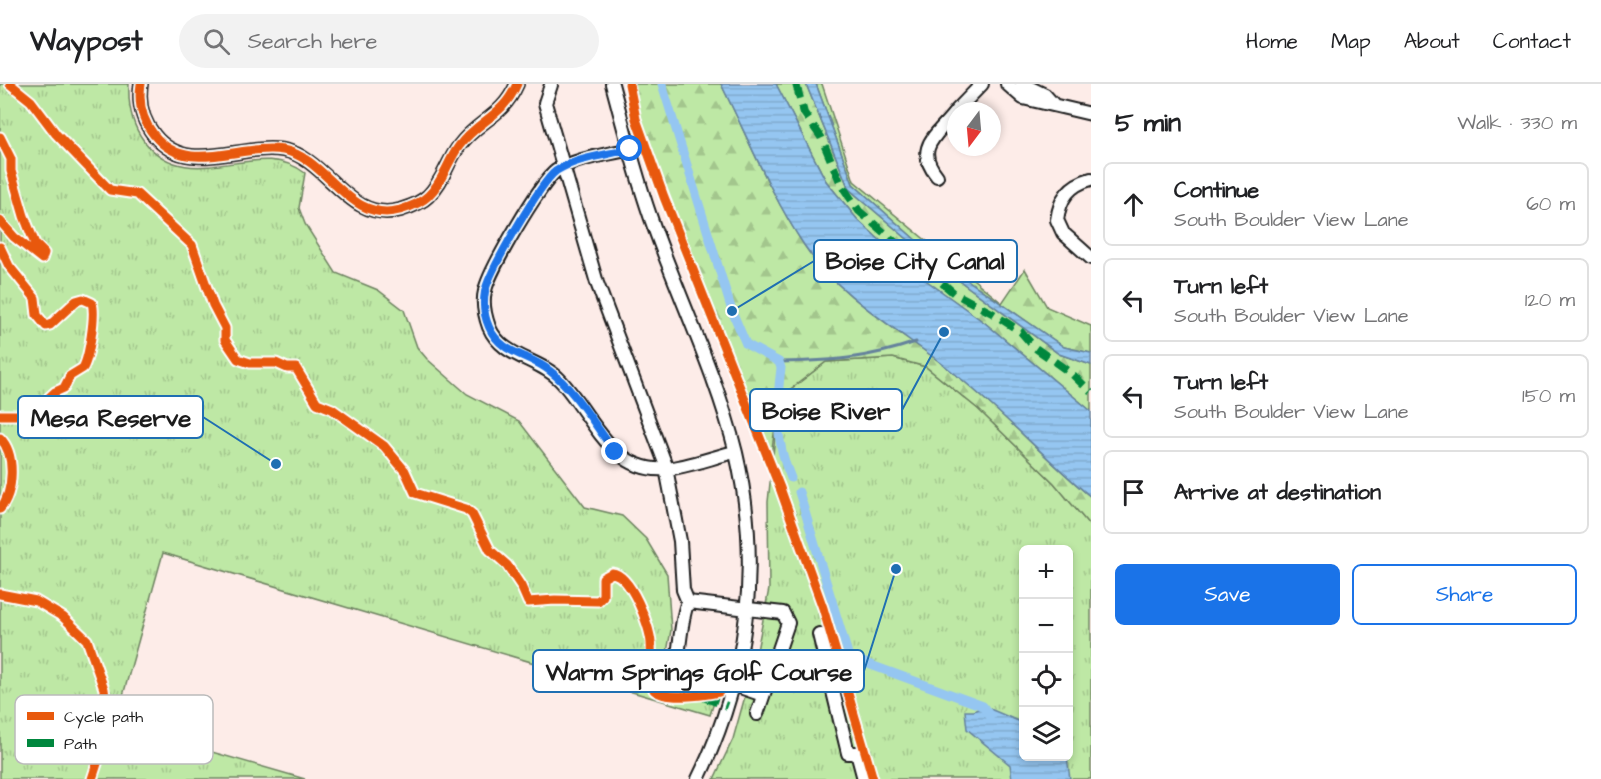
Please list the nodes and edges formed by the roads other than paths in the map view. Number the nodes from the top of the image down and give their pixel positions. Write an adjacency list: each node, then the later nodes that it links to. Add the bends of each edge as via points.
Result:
1 (141, 84): 2 (street, via 144,119 168,148 194,157 283,150 305,159 363,207 392,212 427,198 458,147 500,111)
2 (517, 84)
3 (612, 84): 12 (street)
4 (982, 84): 8 (street)
5 (1007, 84): 9 (street, via 1023,98)
6 (1022, 84): 9 (street, via 1045,95)
7 (551, 85): 13 (street, via 544,104)
8 (965, 102)
9 (1053, 104): 10 (street)
10 (1091, 114)
11 (947, 122): 14 (street, via 928,145 928,166)
12 (630, 149): 13 (street); 17 (street)
13 (563, 167): 18 (street, via 597,283); 18 (street, via 546,183 491,273 484,308 489,328 514,354 550,370 562,381 615,452 629,462)
14 (936, 176)
15 (1091, 179): 16 (street, via 1078,182 1064,195 1057,220 1063,233)
16 (1091, 258)
17 (735, 452): 18 (street); 20 (street, via 748,529)
18 (666, 469): 19 (street)
19 (688, 602): 20 (street); 22 (street, via 683,612)
20 (747, 607): 23 (street); 24 (street, via 783,614 788,623)
21 (819, 634): 27 (street, via 848,753 857,753)
22 (676, 667)
23 (734, 685): 24 (street); 26 (street)
24 (763, 695): 25 (street)
25 (757, 714)
26 (698, 779)
27 (864, 779)

